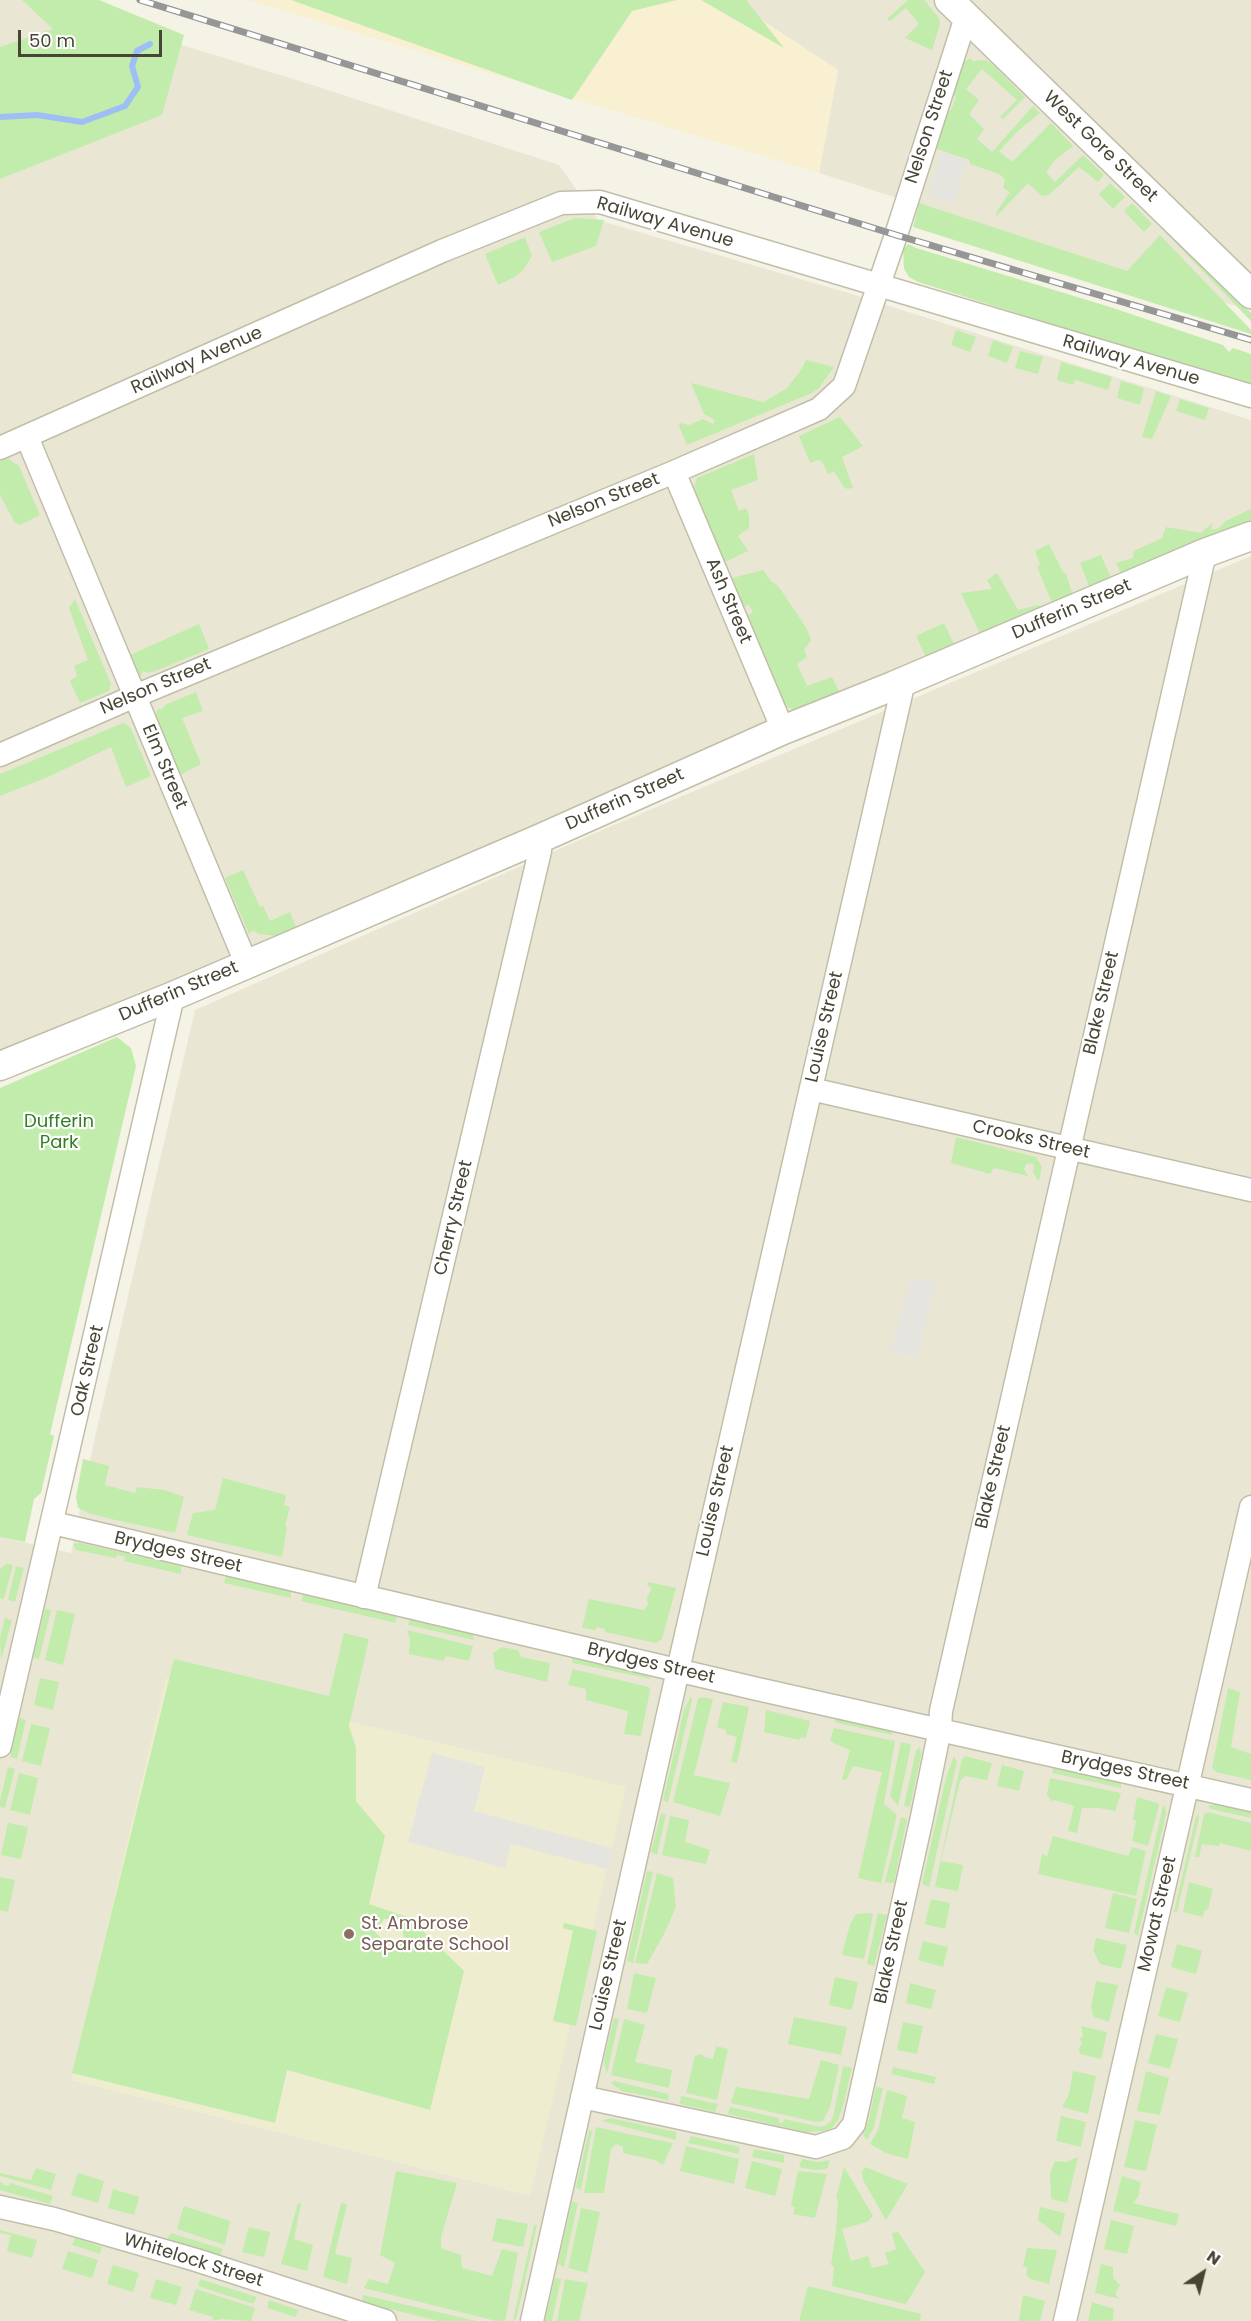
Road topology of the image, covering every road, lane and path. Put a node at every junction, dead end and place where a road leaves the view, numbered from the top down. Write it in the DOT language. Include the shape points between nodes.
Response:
graph roads {
  1 [pos="957,9"];
  2 [pos="877,286"];
  3 [pos="1251,294"];
  4 [pos="1251,396"];
  5 [pos="27,437"];
  6 [pos="0,448"];
  7 [pos="674,472"];
  8 [pos="1251,536"];
  9 [pos="1205,552"];
  10 [pos="904,681"];
  11 [pos="135,696"];
  12 [pos="783,730"];
  13 [pos="0,754"];
  14 [pos="541,838"];
  15 [pos="246,963"];
  16 [pos="173,996"];
  17 [pos="0,1066"];
  18 [pos="811,1089"];
  19 [pos="1069,1148"];
  20 [pos="1251,1190"];
  21 [pos="1251,1507"];
  22 [pos="53,1523"];
  23 [pos="364,1597"];
  24 [pos="678,1670"];
  25 [pos="940,1729"];
  26 [pos="0,1746"];
  27 [pos="1188,1784"];
  28 [pos="1251,1800"];
  29 [pos="582,2097"];
  30 [pos="0,2206"];
  31 [pos="385,2321"];
  32 [pos="532,2321"];
  33 [pos="1065,2321"];
  1 -- 2 [label="street, Nelson Street" via="896,235"];
  1 -- 3 [label="street, West Gore Street"];
  2 -- 4 [label="street, Railway Avenue"];
  2 -- 5 [label="street, Railway Avenue" via="600,202 561,203 442,251"];
  2 -- 7 [label="street, Nelson Street" via="844,386 819,409"];
  5 -- 6 [label="street, Railway Avenue"];
  5 -- 11 [label="street, Elm Street"];
  7 -- 11 [label="street, Nelson Street"];
  7 -- 12 [label="street, Ash Street"];
  8 -- 9 [label="street, Dufferin Street"];
  9 -- 10 [label="street, Dufferin Street"];
  9 -- 19 [label="street, Blake Street"];
  10 -- 12 [label="street, Dufferin Street"];
  10 -- 18 [label="street, Louise Street"];
  11 -- 13 [label="street, Nelson Street"];
  11 -- 15 [label="street, Elm Street"];
  12 -- 14 [label="street, Dufferin Street"];
  14 -- 15 [label="street, Dufferin Street"];
  14 -- 23 [label="street, Cherry Street"];
  15 -- 16 [label="street, Dufferin Street"];
  16 -- 17 [label="street, Dufferin Street"];
  16 -- 22 [label="street, Oak Street"];
  18 -- 19 [label="street, Crooks Street"];
  18 -- 24 [label="street, Louise Street"];
  19 -- 20 [label="street, Crooks Street"];
  19 -- 25 [label="street, Blake Street" via="940,1711"];
  21 -- 27 [label="street, Mowat Street"];
  22 -- 23 [label="street, Brydges Street"];
  22 -- 26 [label="street, Oak Street"];
  23 -- 24 [label="street, Brydges Street"];
  24 -- 25 [label="street, Brydges Street"];
  24 -- 29 [label="street, Louise Street"];
  25 -- 27 [label="street, Brydges Street"];
  25 -- 29 [label="street, Blake Street" via="854,2124 843,2138 816,2146"];
  27 -- 28 [label="street, Brydges Street"];
  27 -- 33 [label="street, Mowat Street"];
  29 -- 32 [label="street, Louise Street"];
  30 -- 31 [label="street, Whitelock Street" via="186,2257"];
}
